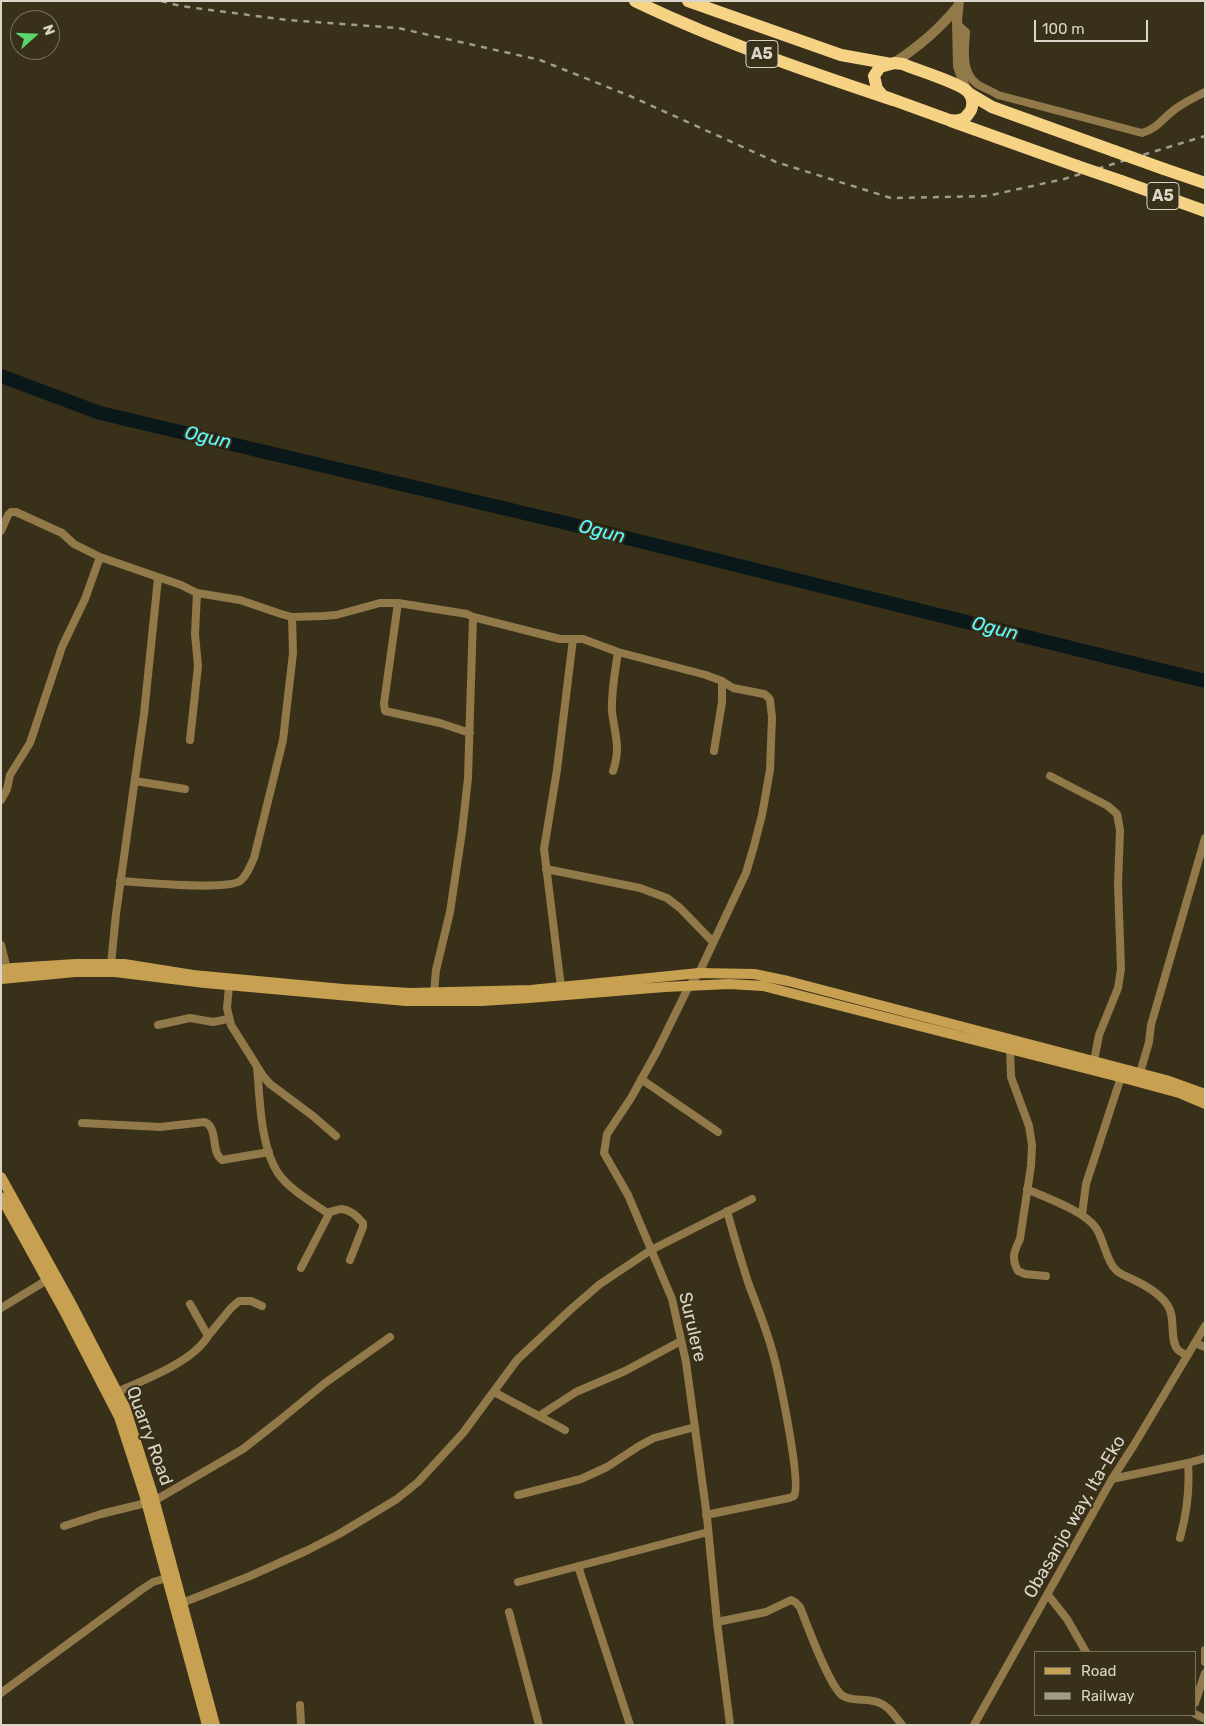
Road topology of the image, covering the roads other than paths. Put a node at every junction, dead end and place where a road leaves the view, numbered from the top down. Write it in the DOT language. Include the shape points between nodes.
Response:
graph roads {
  1 [pos="635,1"];
  2 [pos="688,1"];
  3 [pos="958,4"];
  4 [pos="957,24"];
  5 [pos="892,64"];
  6 [pos="968,92"];
  7 [pos="1205,92"];
  8 [pos="893,100"];
  9 [pos="949,120"];
  10 [pos="1205,183"];
  11 [pos="1205,211"];
  12 [pos="1,531"];
  13 [pos="100,557"];
  14 [pos="158,578"];
  15 [pos="197,593"];
  16 [pos="398,603"];
  17 [pos="292,617"];
  18 [pos="473,617"];
  19 [pos="573,639"];
  20 [pos="618,652"];
  21 [pos="722,681"];
  22 [pos="470,733"];
  23 [pos="190,740"];
  24 [pos="714,751"];
  25 [pos="614,771"];
  26 [pos="1050,776"];
  27 [pos="135,782"];
  28 [pos="185,789"];
  29 [pos="1,800"];
  30 [pos="1205,838"];
  31 [pos="546,869"];
  32 [pos="120,881"];
  33 [pos="713,942"];
  34 [pos="1,944"];
  35 [pos="111,964"];
  36 [pos="4,970"];
  37 [pos="699,973"];
  38 [pos="1,979"];
  39 [pos="228,986"];
  40 [pos="689,986"];
  41 [pos="561,987"];
  42 [pos="434,992"];
  43 [pos="228,1019"];
  44 [pos="158,1025"];
  45 [pos="1010,1049"];
  46 [pos="1094,1061"];
  47 [pos="257,1067"];
  48 [pos="1140,1073"];
  49 [pos="1121,1077"];
  50 [pos="642,1079"];
  51 [pos="1205,1094"];
  52 [pos="1205,1104"];
  53 [pos="82,1123"];
  54 [pos="718,1132"];
  55 [pos="336,1136"];
  56 [pos="269,1152"];
  57 [pos="1,1177"];
  58 [pos="1027,1189"];
  59 [pos="1,1197"];
  60 [pos="752,1198"];
  61 [pos="727,1211"];
  62 [pos="330,1212"];
  63 [pos="1082,1214"];
  64 [pos="651,1250"];
  65 [pos="350,1260"];
  66 [pos="301,1268"];
  67 [pos="1046,1276"];
  68 [pos="47,1280"];
  69 [pos="190,1304"];
  70 [pos="262,1306"];
  71 [pos="1,1308"];
  72 [pos="1205,1326"];
  73 [pos="208,1336"];
  74 [pos="390,1336"];
  75 [pos="681,1341"];
  76 [pos="1195,1343"];
  77 [pos="1205,1347"];
  78 [pos="1188,1356"];
  79 [pos="117,1392"];
  80 [pos="494,1392"];
  81 [pos="539,1416"];
  82 [pos="695,1427"];
  83 [pos="566,1430"];
  84 [pos="1205,1458"];
  85 [pos="1188,1463"];
  86 [pos="1112,1478"];
  87 [pos="518,1496"];
  88 [pos="150,1502"];
  89 [pos="706,1515"];
  90 [pos="64,1526"];
  91 [pos="708,1532"];
  92 [pos="1180,1538"];
  93 [pos="578,1566"];
  94 [pos="167,1578"];
  95 [pos="518,1582"];
  96 [pos="1048,1595"];
  97 [pos="182,1603"];
  98 [pos="509,1612"];
  99 [pos="717,1622"];
  100 [pos="1205,1650"];
  101 [pos="1085,1651"];
  102 [pos="1205,1662"];
  103 [pos="1205,1673"];
  104 [pos="1,1693"];
  105 [pos="1196,1700"];
  106 [pos="300,1705"];
  107 [pos="207,1725"];
  108 [pos="215,1725"];
  109 [pos="301,1725"];
  110 [pos="539,1725"];
  111 [pos="630,1725"];
  112 [pos="730,1725"];
  113 [pos="902,1725"];
  114 [pos="974,1725"];
  1 -- 8 [label="highway, A5" via="760,54"];
  2 -- 5 [label="highway, A5" via="841,55"];
  3 -- 4 [label="street"];
  3 -- 5 [label="street" via="945,23"];
  4 -- 6 [label="street" via="958,66"];
  4 -- 7 [label="street" via="966,32 964,57 967,70 976,83 998,95 1142,133 1160,125 1173,111"];
  5 -- 6 [label="highway, A5" via="903,64"];
  5 -- 8 [label="highway, A5" via="880,68 874,82 883,96"];
  6 -- 9 [label="highway" via="972,108 969,114 964,119"];
  6 -- 10 [label="highway, A5, bridge" via="992,107"];
  8 -- 9 [label="highway, A5"];
  9 -- 11 [label="highway, A5, bridge"];
  12 -- 13 [label="street" via="8,515 16,512 62,533 74,544"];
  13 -- 14 [label="street"];
  13 -- 29 [label="street" via="85,599 62,646 30,743 10,775"];
  14 -- 15 [label="street"];
  14 -- 27 [label="street"];
  15 -- 17 [label="street" via="240,600"];
  15 -- 23 [label="street" via="195,634 198,666"];
  16 -- 17 [label="street" via="380,603 336,615"];
  16 -- 18 [label="street"];
  16 -- 22 [label="street" via="385,711"];
  17 -- 32 [label="street" via="293,653 283,740 248,871 240,881 232,884 189,886"];
  18 -- 19 [label="street"];
  18 -- 22 [label="street"];
  19 -- 20 [label="street" via="583,639"];
  19 -- 31 [label="street" via="557,770 544,839"];
  20 -- 21 [label="street"];
  20 -- 25 [label="street" via="612,696 618,749"];
  21 -- 24 [label="street"];
  21 -- 33 [label="street, Surulere" via="733,688 764,694 770,700 772,717 770,770 754,846 746,873"];
  22 -- 42 [label="street" via="462,832"];
  26 -- 46 [label="street" via="1108,806 1117,814 1120,830 1121,968 1118,988 1099,1035"];
  27 -- 28 [label="street"];
  27 -- 32 [label="street"];
  30 -- 48 [label="street"];
  31 -- 33 [label="street" via="640,888 667,898"];
  31 -- 41 [label="street"];
  32 -- 35 [label="street"];
  33 -- 37 [label="street, Surulere"];
  34 -- 36 [label="street"];
  35 -- 36 [label="main road"];
  35 -- 42 [label="main road" via="343,989"];
  37 -- 40 [label="street, Surulere"];
  37 -- 41 [label="main road"];
  37 -- 46 [label="main road" via="754,974 788,981"];
  38 -- 39 [label="main road" via="115,972"];
  39 -- 40 [label="main road" via="406,1001 529,998"];
  39 -- 43 [label="street"];
  40 -- 45 [label="main road" via="763,986"];
  40 -- 50 [label="street, Surulere"];
  41 -- 42 [label="main road"];
  43 -- 44 [label="street" via="213,1022 190,1018"];
  43 -- 47 [label="street"];
  45 -- 49 [label="main road"];
  45 -- 58 [label="street" via="1011,1077 1029,1126 1032,1145"];
  46 -- 48 [label="main road"];
  47 -- 55 [label="street" via="270,1084"];
  47 -- 56 [label="street"];
  48 -- 51 [label="main road"];
  49 -- 52 [label="main road" via="1179,1093"];
  49 -- 63 [label="street" via="1086,1184"];
  50 -- 54 [label="street"];
  50 -- 64 [label="street, Surulere" via="607,1134 604,1154 628,1195"];
  53 -- 56 [label="street" via="160,1127 205,1122 212,1129 217,1154 222,1160"];
  56 -- 62 [label="street" via="278,1173 288,1184"];
  57 -- 79 [label="main road, Quarry Road"];
  58 -- 63 [label="street"];
  58 -- 67 [label="street" via="1020,1239 1013,1259 1018,1271"];
  59 -- 68 [label="main road, Quarry Road"];
  60 -- 61 [label="street"];
  61 -- 64 [label="street"];
  61 -- 89 [label="street" via="772,1349 792,1450 796,1492 789,1498"];
  62 -- 65 [label="street" via="343,1209 363,1222"];
  62 -- 66 [label="street"];
  63 -- 78 [label="street" via="1097,1228 1114,1269 1141,1283 1170,1308 1174,1342"];
  64 -- 75 [label="street, Surulere" via="672,1299"];
  64 -- 80 [label="street" via="600,1284 570,1310 517,1360"];
  68 -- 71 [label="street"];
  68 -- 88 [label="main road, Quarry Road" via="117,1411"];
  69 -- 73 [label="street"];
  70 -- 73 [label="street" via="251,1301 239,1301"];
  72 -- 76 [label="street, Obasanjo way, Ita-Eko"];
  73 -- 79 [label="street" via="205,1342 174,1365"];
  74 -- 88 [label="street" via="324,1383 243,1449"];
  75 -- 81 [label="street" via="625,1371 576,1392"];
  75 -- 82 [label="street, Surulere"];
  76 -- 77 [label="street"];
  76 -- 78 [label="street, Obasanjo way, Ita-Eko"];
  78 -- 86 [label="street, Obasanjo way, Ita-Eko"];
  79 -- 88 [label="main road, Quarry Road" via="130,1420"];
  80 -- 81 [label="street"];
  80 -- 97 [label="street" via="463,1433 418,1482 397,1499 308,1550"];
  81 -- 83 [label="street"];
  82 -- 87 [label="street" via="654,1438 581,1479"];
  82 -- 89 [label="street, Surulere"];
  84 -- 85 [label="street"];
  85 -- 86 [label="street"];
  85 -- 92 [label="street" via="1189,1498"];
  86 -- 96 [label="street, Obasanjo way, Ita-Eko"];
  88 -- 90 [label="street"];
  88 -- 94 [label="main road, Quarry Road"];
  88 -- 97 [label="main road, Quarry Road"];
  89 -- 91 [label="street, Surulere"];
  91 -- 93 [label="street"];
  91 -- 99 [label="street, Surulere"];
  93 -- 95 [label="street"];
  93 -- 111 [label="street"];
  94 -- 104 [label="street" via="141,1590"];
  94 -- 107 [label="main road, Quarry Road"];
  96 -- 101 [label="street"];
  96 -- 114 [label="street, Obasanjo way, Ita-Eko"];
  97 -- 108 [label="main road, Quarry Road"];
  98 -- 110 [label="street"];
  99 -- 112 [label="street, Surulere"];
  99 -- 113 [label="street" via="766,1612 791,1600 795,1602 841,1695 852,1700 874,1701 887,1707"];
  100 -- 102 [label="street"];
  103 -- 105 [label="street"];
  106 -- 109 [label="street"];
}
